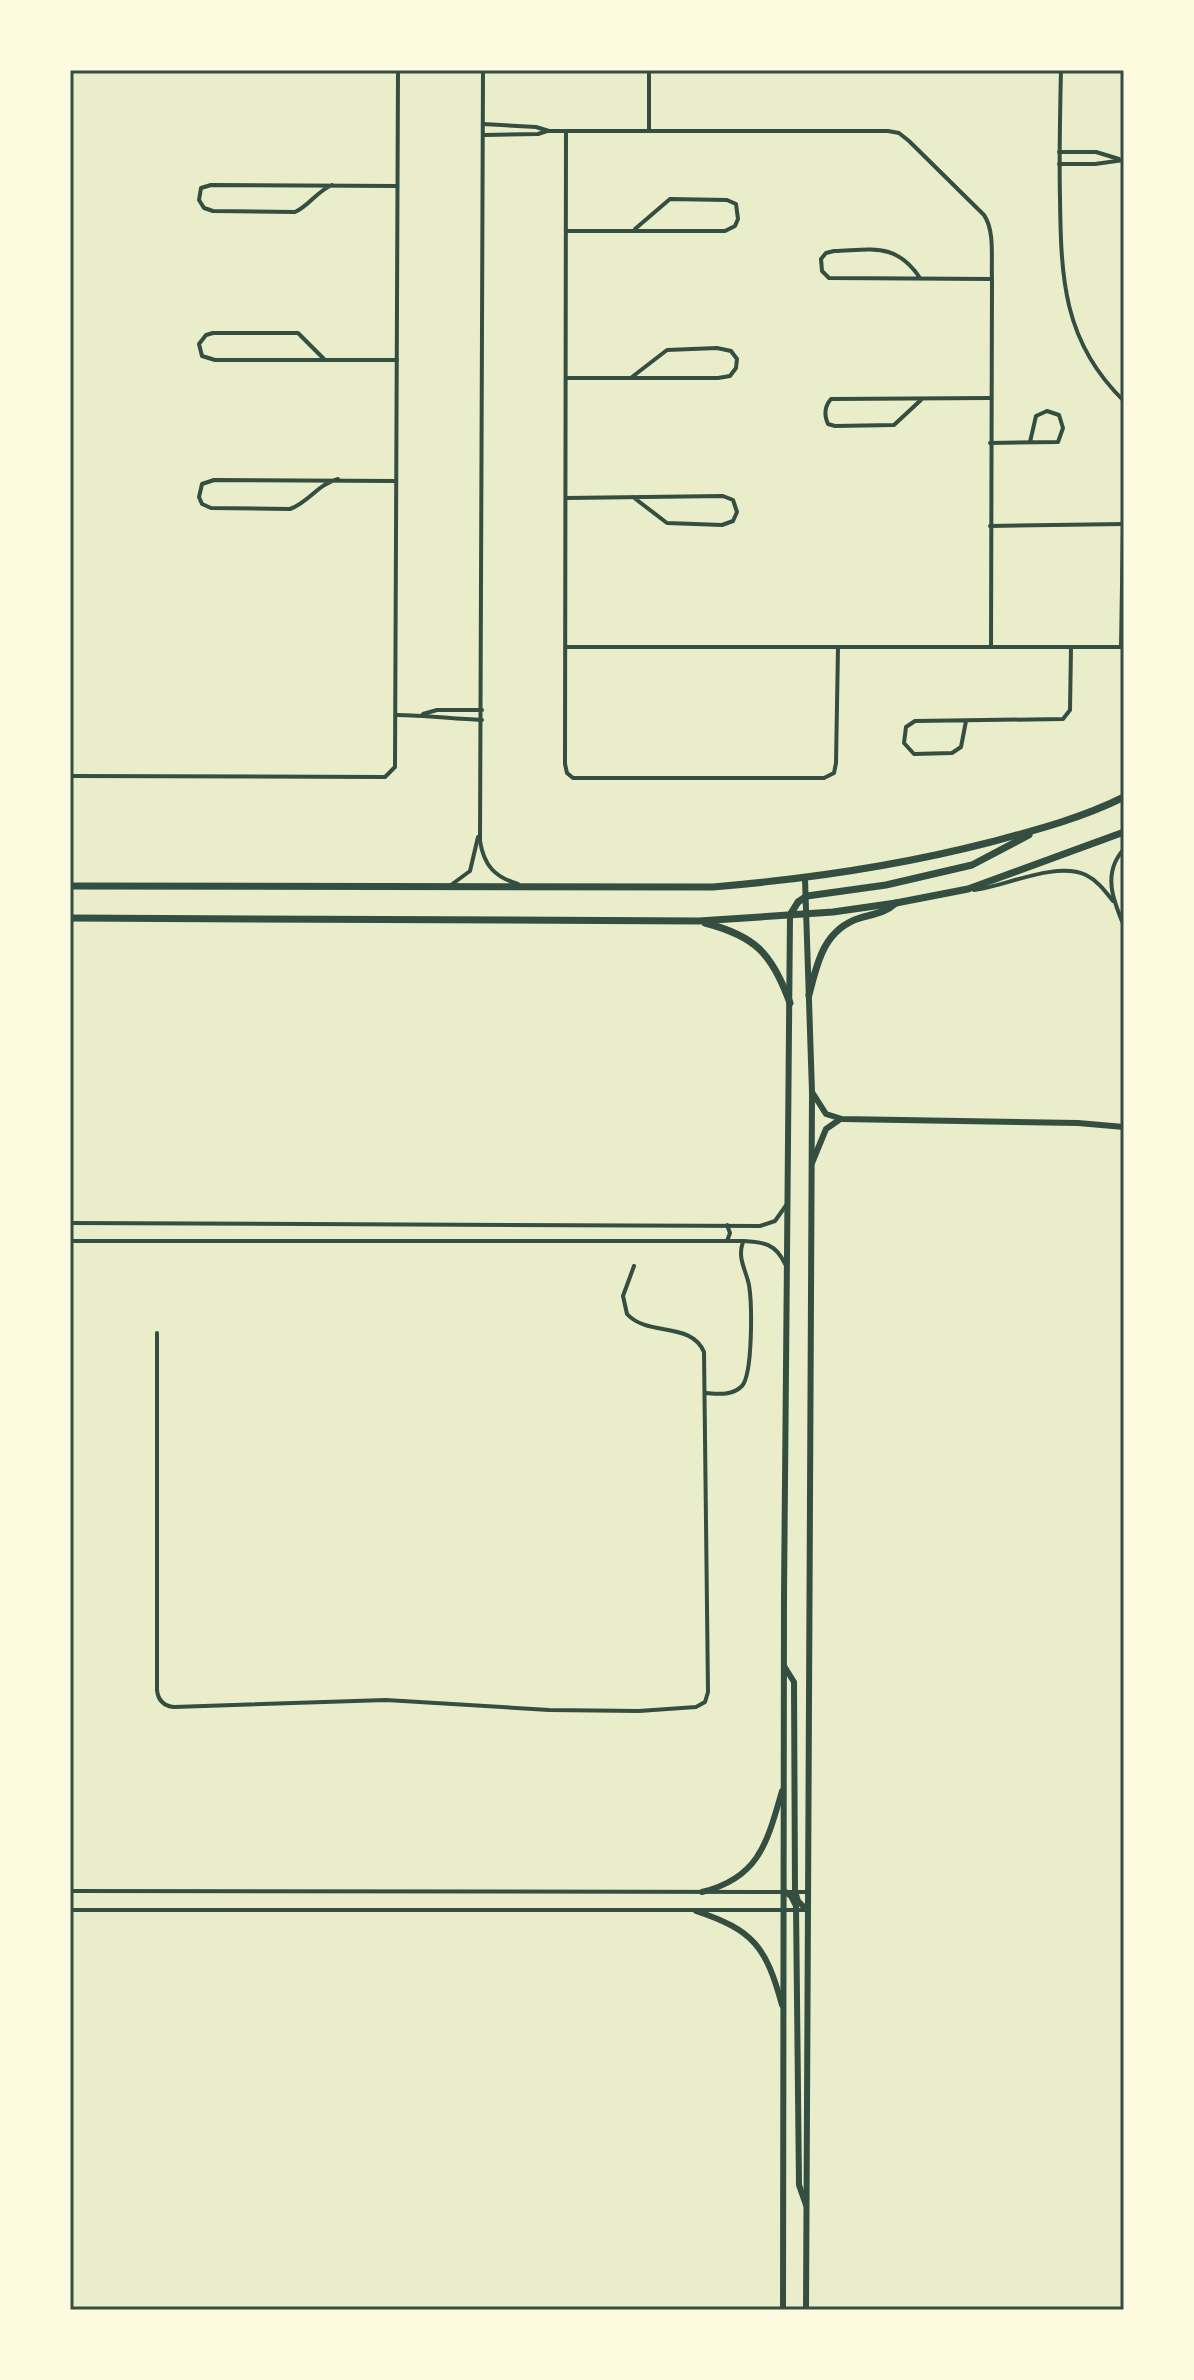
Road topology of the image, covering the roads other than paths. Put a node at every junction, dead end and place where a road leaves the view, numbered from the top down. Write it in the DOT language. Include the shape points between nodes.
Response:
graph roads {
  1 [pos="398,70"];
  2 [pos="483,70"];
  3 [pos="649,70"];
  4 [pos="1061,70"];
  5 [pos="483,124"];
  6 [pos="549,131"];
  7 [pos="566,131"];
  8 [pos="649,131"];
  9 [pos="483,135"];
  10 [pos="1059,152"];
  11 [pos="1123,160"];
  12 [pos="1059,164"];
  13 [pos="332,185"];
  14 [pos="398,186"];
  15 [pos="635,229"];
  16 [pos="567,231"];
  17 [pos="920,278"];
  18 [pos="992,279"];
  19 [pos="324,359"];
  20 [pos="397,360"];
  21 [pos="632,377"];
  22 [pos="566,378"];
  23 [pos="990,398"];
  24 [pos="922,399"];
  25 [pos="1124,401"];
  26 [pos="1030,442"];
  27 [pos="990,443"];
  28 [pos="338,479"];
  29 [pos="396,481"];
  30 [pos="633,497"];
  31 [pos="566,498"];
  32 [pos="1124,524"];
  33 [pos="990,526"];
  34 [pos="566,647"];
  35 [pos="838,647"];
  36 [pos="991,647"];
  37 [pos="1071,647"];
  38 [pos="1123,647"];
  39 [pos="482,710"];
  40 [pos="397,715"];
  41 [pos="421,715"];
  42 [pos="482,720"];
  43 [pos="966,721"];
  44 [pos="70,776"];
  45 [pos="1124,797"];
  46 [pos="480,827"];
  47 [pos="1038,830"];
  48 [pos="1124,832"];
  49 [pos="1124,849"];
  50 [pos="805,879"];
  51 [pos="70,886"];
  52 [pos="537,887"];
  53 [pos="423,888"];
  54 [pos="968,889"];
  55 [pos="807,896"];
  56 [pos="1113,901"];
  57 [pos="896,903"];
  58 [pos="808,914"];
  59 [pos="790,915"];
  60 [pos="70,918"];
  61 [pos="699,921"];
  62 [pos="1124,926"];
  63 [pos="809,995"];
  64 [pos="790,1003"];
  65 [pos="812,1092"];
  66 [pos="842,1119"];
  67 [pos="1124,1127"];
  68 [pos="812,1166"];
  69 [pos="788,1202"];
  70 [pos="70,1223"];
  71 [pos="727,1225"];
  72 [pos="70,1241"];
  73 [pos="727,1241"];
  74 [pos="744,1241"];
  75 [pos="634,1266"];
  76 [pos="787,1271"];
  77 [pos="157,1333"];
  78 [pos="706,1393"];
  79 [pos="784,1666"];
  80 [pos="784,1784"];
  81 [pos="70,1891"];
  82 [pos="784,1891"];
  83 [pos="795,1891"];
  84 [pos="702,1892"];
  85 [pos="807,1892"];
  86 [pos="70,1910"];
  87 [pos="784,1910"];
  88 [pos="797,1910"];
  89 [pos="807,1910"];
  90 [pos="696,1911"];
  91 [pos="784,2013"];
  92 [pos="807,2208"];
  93 [pos="783,2310"];
  94 [pos="806,2310"];
  1 -- 14 [label="street"];
  2 -- 5 [label="street"];
  3 -- 8 [label="street"];
  4 -- 10 [label="street"];
  5 -- 6 [label="street"];
  5 -- 9 [label="street"];
  6 -- 7 [label="street"];
  6 -- 9 [label="street"];
  7 -- 8 [label="street"];
  7 -- 16 [label="street"];
  8 -- 18 [label="street" via="899,133 988,220"];
  9 -- 39 [label="street"];
  10 -- 11 [label="street" via="1096,152"];
  10 -- 12 [label="street"];
  11 -- 12 [label="street"];
  12 -- 25 [label="street" via="1061,266 1069,307 1096,371"];
  13 -- 13 [label="street" via="207,185 199,200 213,211 295,212"];
  13 -- 14 [label="street"];
  14 -- 20 [label="street"];
  15 -- 15 [label="street" via="670,199 727,200 736,204 738,213 735,226 725,231"];
  15 -- 16 [label="street"];
  16 -- 22 [label="street"];
  17 -- 17 [label="street" via="911,265 884,249 834,251 821,259 829,278"];
  17 -- 18 [label="street"];
  18 -- 23 [label="street"];
  19 -- 19 [label="street" via="305,338 290,332 213,333 199,344 202,356 215,360"];
  19 -- 20 [label="street"];
  20 -- 29 [label="street"];
  21 -- 21 [label="street" via="667,350 717,348 731,351 737,359 730,376"];
  21 -- 22 [label="street"];
  22 -- 31 [label="street"];
  23 -- 24 [label="street"];
  23 -- 27 [label="street"];
  24 -- 24 [label="street" via="894,425 835,426 825,418 831,399"];
  26 -- 26 [label="street" via="1058,442 1063,428 1059,415 1047,411 1036,416"];
  26 -- 27 [label="street"];
  27 -- 33 [label="street"];
  28 -- 28 [label="street" via="214,480 202,484 199,497 211,508 290,509"];
  28 -- 29 [label="street"];
  29 -- 40 [label="street"];
  30 -- 30 [label="street" via="667,523 722,525 733,521 737,512 733,500 723,496"];
  30 -- 31 [label="street"];
  31 -- 34 [label="street"];
  32 -- 33 [label="street"];
  32 -- 38 [label="street"];
  33 -- 36 [label="street"];
  34 -- 35 [label="street"];
  34 -- 35 [label="street" via="565,764 573,778 824,778 834,773 836,763"];
  35 -- 36 [label="street"];
  36 -- 37 [label="street"];
  37 -- 38 [label="street"];
  37 -- 43 [label="street" via="1067,717"];
  39 -- 41 [label="street"];
  39 -- 42 [label="street"];
  40 -- 41 [label="street"];
  40 -- 44 [label="street" via="396,762 385,777"];
  41 -- 42 [label="street"];
  42 -- 46 [label="street"];
  43 -- 43 [label="street" via="961,747 952,753 914,754 904,743 906,727 915,721"];
  45 -- 47 [label="main road"];
  46 -- 52 [label="street" via="481,849 490,869 506,880"];
  46 -- 53 [label="street" via="470,871 452,884"];
  47 -- 50 [label="main road" via="877,869"];
  47 -- 55 [label="main road" via="972,865"];
  48 -- 54 [label="main road"];
  49 -- 56 [label="street" via="1111,873"];
  50 -- 52 [label="main road" via="713,887"];
  50 -- 55 [label="main road"];
  51 -- 53 [label="main road"];
  52 -- 53 [label="main road"];
  54 -- 56 [label="street" via="1076,872 1092,878"];
  54 -- 57 [label="main road"];
  55 -- 58 [label="main road"];
  55 -- 59 [label="main road"];
  56 -- 62 [label="street"];
  57 -- 58 [label="main road"];
  57 -- 63 [label="main road" via="836,932 817,962"];
  58 -- 59 [label="main road"];
  58 -- 63 [label="main road"];
  59 -- 61 [label="main road"];
  59 -- 64 [label="main road"];
  60 -- 61 [label="main road"];
  61 -- 64 [label="main road" via="753,942 773,963"];
  63 -- 65 [label="main road"];
  64 -- 69 [label="main road"];
  65 -- 66 [label="main road" via="826,1114"];
  65 -- 68 [label="main road"];
  66 -- 67 [label="main road"];
  66 -- 68 [label="main road" via="826,1129"];
  68 -- 85 [label="main road"];
  69 -- 71 [label="street" via="771,1224"];
  69 -- 76 [label="main road"];
  70 -- 71 [label="street"];
  71 -- 73 [label="street"];
  72 -- 73 [label="street"];
  73 -- 74 [label="street"];
  74 -- 76 [label="street" via="774,1247"];
  74 -- 78 [label="street" via="741,1256 750,1289 748,1376 735,1391"];
  75 -- 78 [label="street" via="623,1296 627,1314 699,1342"];
  76 -- 79 [label="main road"];
  77 -- 78 [label="street" via="157,1690 170,1707 357,1700 594,1711 699,1706 708,1692"];
  79 -- 80 [label="main road"];
  79 -- 83 [label="main road" via="794,1682"];
  80 -- 82 [label="main road"];
  80 -- 84 [label="main road" via="766,1842 750,1869 720,1888"];
  81 -- 84 [label="street"];
  82 -- 83 [label="street"];
  82 -- 84 [label="street"];
  82 -- 87 [label="main road"];
  82 -- 88 [label="main road"];
  83 -- 85 [label="street"];
  83 -- 89 [label="main road"];
  85 -- 89 [label="main road"];
  86 -- 90 [label="street"];
  87 -- 88 [label="street"];
  87 -- 90 [label="street"];
  87 -- 91 [label="main road"];
  88 -- 89 [label="street"];
  88 -- 92 [label="main road" via="799,2185"];
  89 -- 92 [label="main road"];
  90 -- 91 [label="main road" via="750,1935 770,1970"];
  91 -- 93 [label="main road"];
  92 -- 94 [label="main road"];
}
